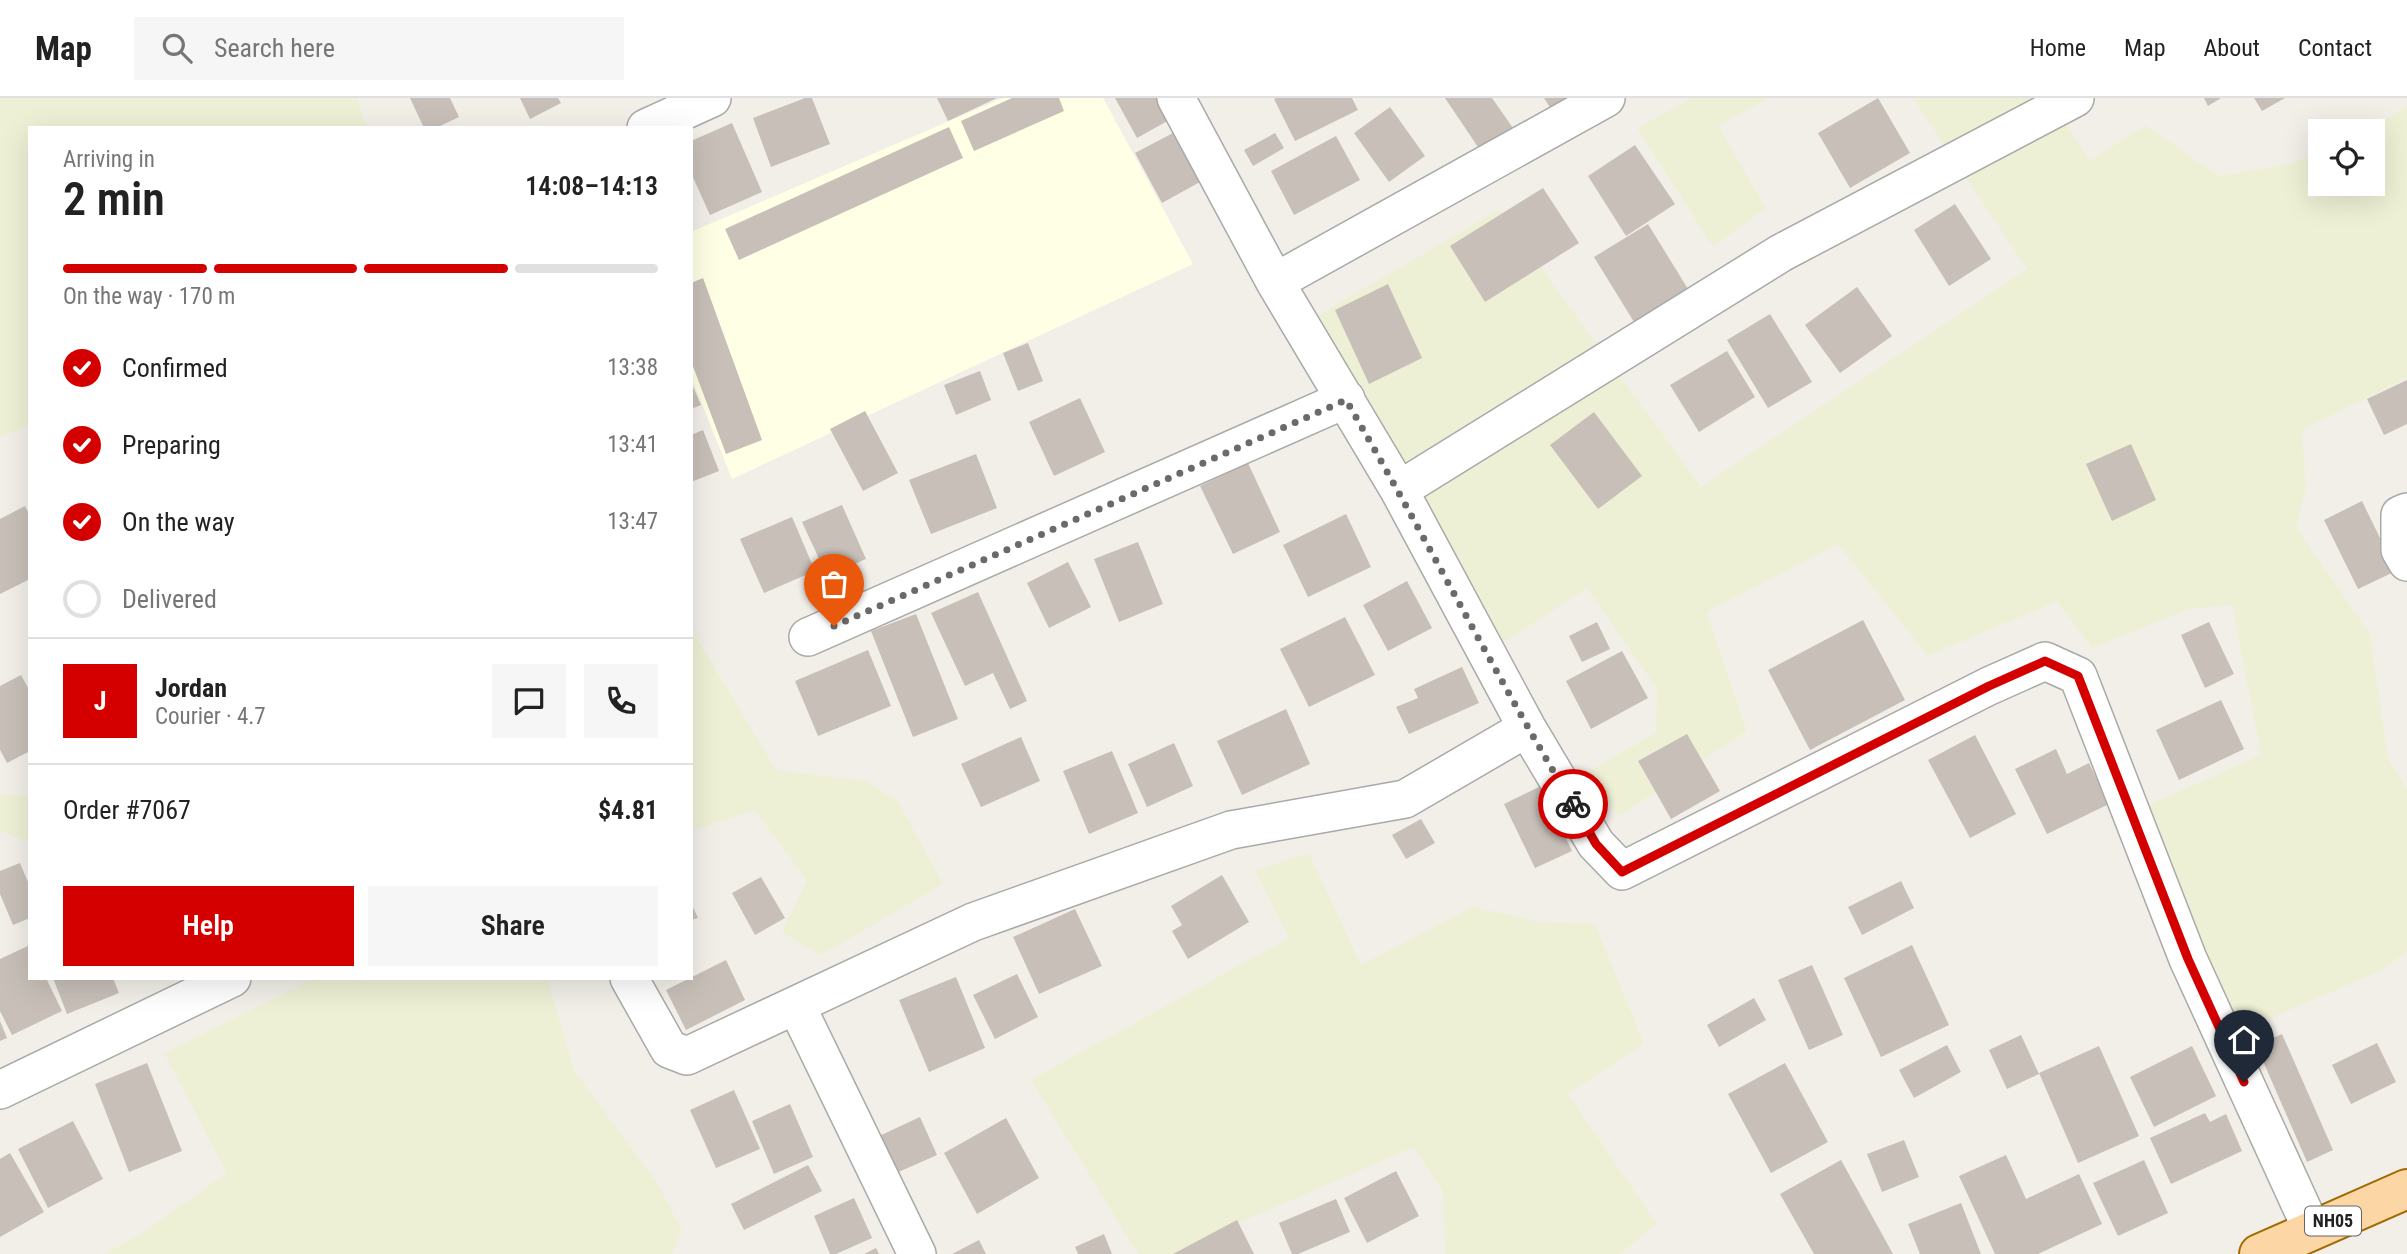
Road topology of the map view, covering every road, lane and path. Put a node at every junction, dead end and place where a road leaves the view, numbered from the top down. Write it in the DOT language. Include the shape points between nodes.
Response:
graph roads {
  1 [pos="712,98"];
  2 [pos="1176,98"];
  3 [pos="1605,98"];
  4 [pos="2075,98"];
  5 [pos="650,126"];
  6 [pos="1275,282"];
  7 [pos="1346,400"];
  8 [pos="1399,490"];
  9 [pos="2407,512"];
  10 [pos="2407,562"];
  11 [pos="808,637"];
  12 [pos="1528,728"];
  13 [pos="228,980"];
  14 [pos="630,980"];
  15 [pos="796,1005"];
  16 [pos="0,1090"];
  17 [pos="2407,1189"];
  18 [pos="2312,1230"];
  19 [pos="917,1254"];
  20 [pos="2259,1254"];
  1 -- 5 [label="street"];
  2 -- 6 [label="street"];
  3 -- 6 [label="street"];
  4 -- 8 [label="street" via="1781,253"];
  6 -- 7 [label="street"];
  7 -- 8 [label="street"];
  7 -- 11 [label="street"];
  8 -- 12 [label="street"];
  9 -- 10 [label="street" via="2400,515 2400,550"];
  12 -- 15 [label="street" via="1405,799 1231,830 973,922"];
  12 -- 18 [label="street" via="1596,844 1622,872 2045,661 2078,676 2188,959"];
  13 -- 16 [label="street"];
  14 -- 15 [label="street" via="669,1049 687,1056"];
  15 -- 19 [label="street"];
  17 -- 18 [label="main road, NH05"];
  18 -- 20 [label="main road, NH05"];
}
